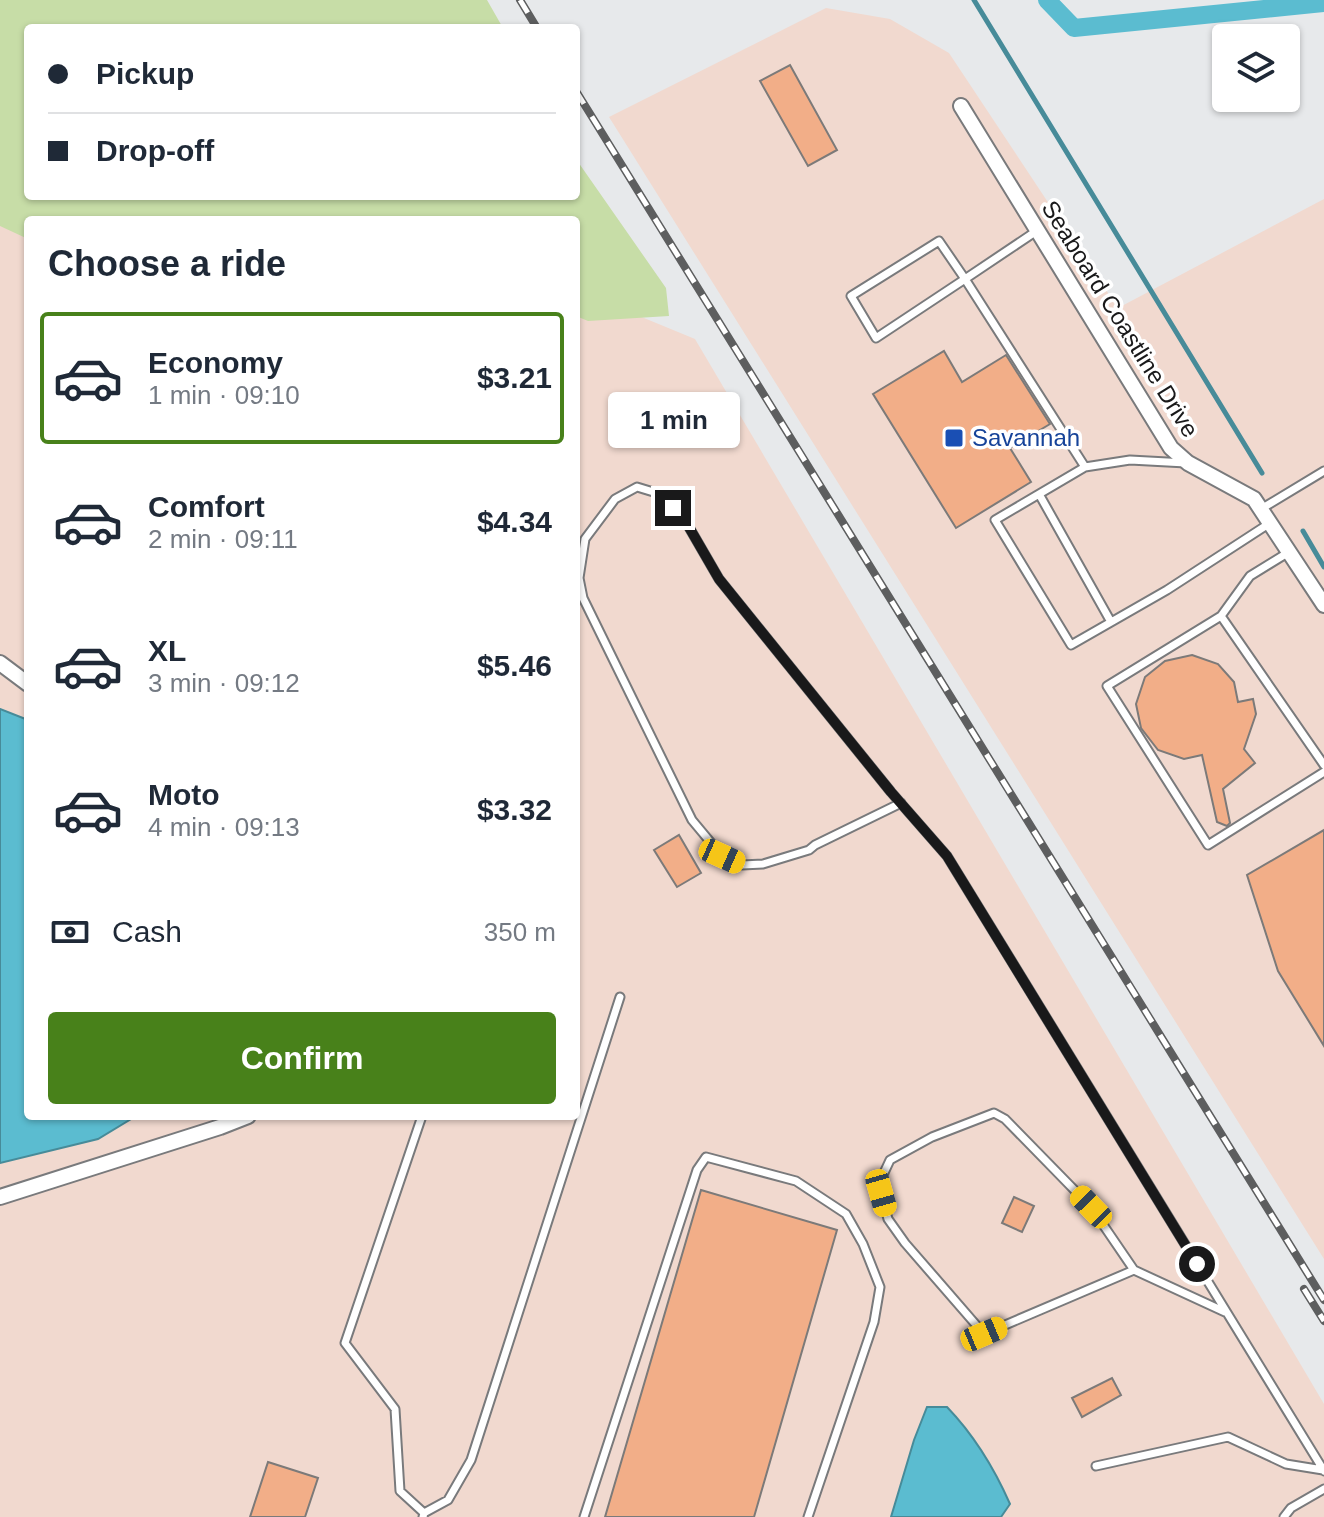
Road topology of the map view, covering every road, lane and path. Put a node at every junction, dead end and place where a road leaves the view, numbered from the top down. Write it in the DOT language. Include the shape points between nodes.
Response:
graph roads {
  1 [pos="961,106"];
  2 [pos="1038,230"];
  3 [pos="965,279"];
  4 [pos="1188,463"];
  5 [pos="1085,467"];
  6 [pos="1324,471"];
  7 [pos="1039,494"];
  8 [pos="1261,509"];
  9 [pos="1270,523"];
  10 [pos="1289,552"];
  11 [pos="580,572"];
  12 [pos="580,583"];
  13 [pos="1324,605"];
  14 [pos="1221,616"];
  15 [pos="1111,622"];
  16 [pos="0,663"];
  17 [pos="24,681"];
  18 [pos="1324,765"];
  19 [pos="1324,772"];
  20 [pos="901,803"];
  21 [pos="620,997"];
  22 [pos="238,1120"];
  23 [pos="421,1120"];
  24 [pos="0,1197"];
  25 [pos="1134,1270"];
  26 [pos="1227,1313"];
  27 [pos="1096,1466"];
  28 [pos="1324,1471"];
  29 [pos="1324,1489"];
  30 [pos="424,1515"];
  31 [pos="584,1517"];
  32 [pos="808,1517"];
  33 [pos="1284,1517"];
  1 -- 2 [label="street, Seaboard Coastline Drive"];
  2 -- 3 [label="lane"];
  2 -- 4 [label="street, Seaboard Coastline Drive" via="1171,448"];
  3 -- 3 [label="lane" via="876,338 851,296 939,241"];
  3 -- 5 [label="lane"];
  4 -- 5 [label="lane" via="1130,460"];
  4 -- 8 [label="street, Seaboard Coastline Drive" via="1254,499"];
  5 -- 7 [label="lane"];
  6 -- 8 [label="lane"];
  7 -- 15 [label="lane"];
  7 -- 15 [label="lane" via="995,520 1071,645"];
  8 -- 9 [label="street, Seaboard Coastline Drive"];
  9 -- 10 [label="street, Seaboard Coastline Drive"];
  9 -- 15 [label="lane"];
  10 -- 13 [label="street, Seaboard Coastline Drive"];
  10 -- 14 [label="lane" via="1250,576"];
  11 -- 20 [label="lane" via="585,539 615,499 637,487 660,494 686,522 719,579"];
  12 -- 20 [label="lane" via="692,820 722,856 742,865 763,864 809,850"];
  14 -- 18 [label="lane"];
  14 -- 19 [label="lane" via="1107,686 1208,845"];
  16 -- 17 [label="street"];
  20 -- 26 [label="lane" via="947,856"];
  21 -- 30 [label="lane" via="471,1460 448,1500"];
  22 -- 24 [label="street"];
  23 -- 30 [label="lane" via="345,1343 395,1409 400,1491"];
  25 -- 25 [label="lane" via="984,1334 888,1219 881,1193 883,1175 890,1160 994,1113 1091,1207"];
  25 -- 26 [label="lane"];
  26 -- 28 [label="lane"];
  27 -- 28 [label="lane" via="1228,1437 1286,1464"];
  29 -- 33 [label="lane"];
  31 -- 32 [label="lane" via="697,1170 706,1157 796,1181 846,1214 880,1287 874,1322"];
}
